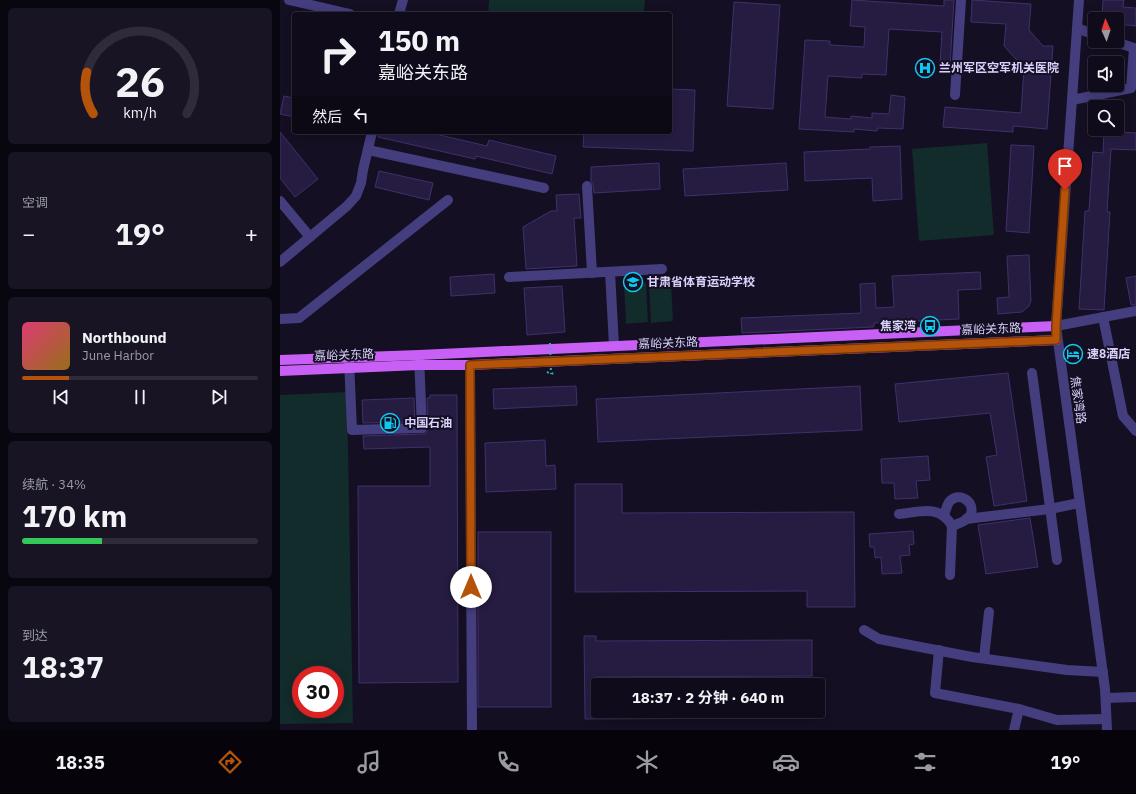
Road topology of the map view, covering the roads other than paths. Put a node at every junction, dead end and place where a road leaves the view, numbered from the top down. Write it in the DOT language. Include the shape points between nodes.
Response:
graph roads {
  1 [pos="289,0"];
  2 [pos="403,0"];
  3 [pos="961,0"];
  4 [pos="1079,0"];
  5 [pos="341,12"];
  6 [pos="400,12"];
  7 [pos="1077,28"];
  8 [pos="1088,32"];
  9 [pos="1124,44"];
  10 [pos="954,95"];
  11 [pos="1072,100"];
  12 [pos="372,134"];
  13 [pos="368,150"];
  14 [pos="587,186"];
  15 [pos="544,188"];
  16 [pos="448,200"];
  17 [pos="280,201"];
  18 [pos="310,237"];
  19 [pos="280,262"];
  20 [pos="662,269"];
  21 [pos="610,272"];
  22 [pos="592,273"];
  23 [pos="509,277"];
  24 [pos="1136,311"];
  25 [pos="1103,317"];
  26 [pos="280,319"];
  27 [pos="1056,326"];
  28 [pos="1056,340"];
  29 [pos="614,346"];
  30 [pos="280,360"];
  31 [pos="419,360"];
  32 [pos="349,363"];
  33 [pos="470,365"];
  34 [pos="280,370"];
  35 [pos="1032,373"];
  36 [pos="1136,431"];
  37 [pos="1079,503"];
  38 [pos="1050,509"];
  39 [pos="899,514"];
  40 [pos="944,515"];
  41 [pos="966,519"];
  42 [pos="952,526"];
  43 [pos="1057,560"];
  44 [pos="950,575"];
  45 [pos="989,612"];
  46 [pos="864,630"];
  47 [pos="939,650"];
  48 [pos="984,658"];
  49 [pos="1103,672"];
  50 [pos="1136,697"];
  51 [pos="1106,698"];
  52 [pos="1019,709"];
  53 [pos="1106,719"];
  54 [pos="472,730"];
  55 [pos="1014,730"];
  56 [pos="1107,730"];
  1 -- 5 [label="street"];
  2 -- 6 [label="street"];
  3 -- 10 [label="street"];
  4 -- 7 [label="street, 焦家湾路"];
  7 -- 8 [label="street"];
  7 -- 11 [label="street, 焦家湾路"];
  9 -- 11 [label="street" via="1134,48 1131,88"];
  11 -- 27 [label="street, 焦家湾路"];
  12 -- 13 [label="street"];
  13 -- 15 [label="street"];
  13 -- 18 [label="street" via="356,196"];
  14 -- 22 [label="street"];
  16 -- 26 [label="street" via="299,318"];
  17 -- 18 [label="street"];
  18 -- 19 [label="street"];
  20 -- 21 [label="street"];
  21 -- 22 [label="street"];
  21 -- 29 [label="street"];
  22 -- 23 [label="street"];
  24 -- 25 [label="street"];
  25 -- 27 [label="street"];
  25 -- 36 [label="street" via="1123,416"];
  27 -- 28 [label="street, 焦家湾路"];
  27 -- 29 [label="main road, 嘉峪关东路"];
  28 -- 33 [label="main road, 嘉峪关东路"];
  28 -- 37 [label="street, 焦家湾路"];
  29 -- 31 [label="main road, 嘉峪关东路"];
  30 -- 32 [label="main road, 嘉峪关东路"];
  31 -- 32 [label="main road, 嘉峪关东路"];
  31 -- 32 [label="street" via="422,428 352,430"];
  31 -- 33 [label="main road, 嘉峪关东路"];
  32 -- 34 [label="main road, 嘉峪关东路"];
  33 -- 54 [label="street"];
  35 -- 38 [label="street"];
  37 -- 38 [label="street"];
  37 -- 49 [label="street, 焦家湾路"];
  38 -- 41 [label="street"];
  38 -- 43 [label="street"];
  39 -- 40 [label="street" via="930,511"];
  40 -- 41 [label="street" via="951,500 962,497 971,505 971,513"];
  40 -- 42 [label="street"];
  41 -- 42 [label="street"];
  42 -- 44 [label="street"];
  45 -- 48 [label="street"];
  46 -- 47 [label="street" via="879,640"];
  47 -- 48 [label="street"];
  47 -- 52 [label="street" via="935,694"];
  48 -- 49 [label="street" via="1067,670"];
  49 -- 51 [label="street, 焦家湾路"];
  50 -- 51 [label="street"];
  51 -- 53 [label="street, 焦家湾路"];
  52 -- 53 [label="street" via="1056,720"];
  52 -- 55 [label="street"];
  53 -- 56 [label="street, 焦家湾路"];
}
